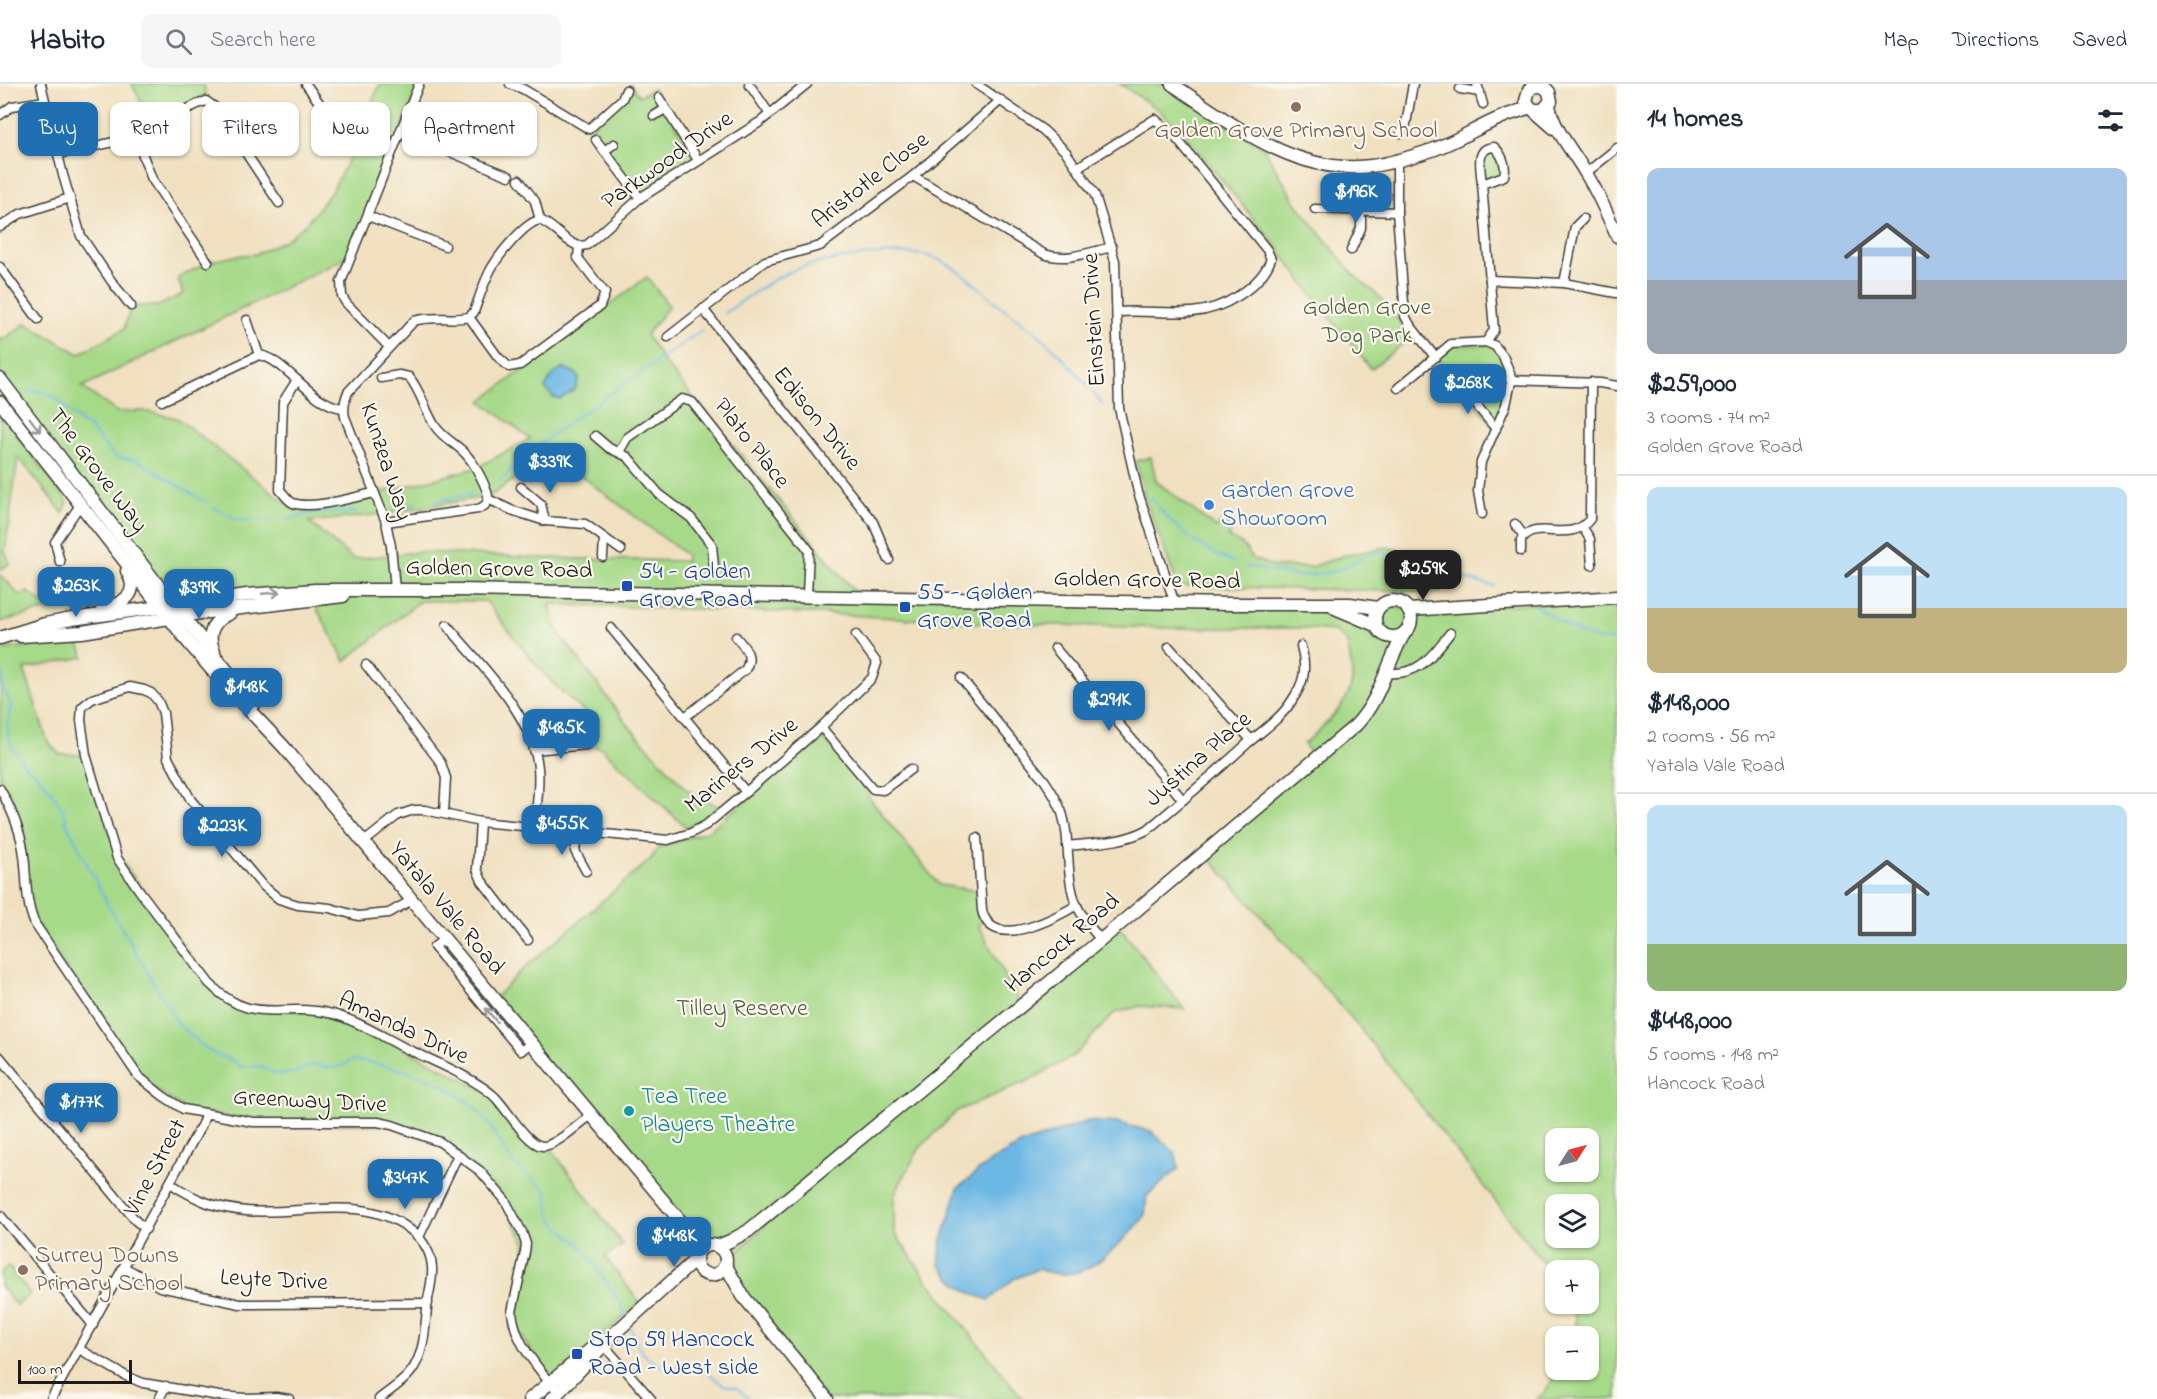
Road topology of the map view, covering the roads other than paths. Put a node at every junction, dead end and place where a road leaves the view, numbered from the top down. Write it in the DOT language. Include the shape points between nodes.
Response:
graph roads {
  1 [pos="41,84"];
  2 [pos="306,84"];
  3 [pos="419,84"];
  4 [pos="510,84"];
  5 [pos="749,84"];
  6 [pos="807,84"];
  7 [pos="976,84"];
  8 [pos="1172,84"];
  9 [pos="1181,84"];
  10 [pos="1413,84"];
  11 [pos="524,87"];
  12 [pos="1478,88"];
  13 [pos="1461,89"];
  14 [pos="626,90"];
  15 [pos="1532,94"];
  16 [pos="659,98"];
  17 [pos="1001,100"];
  18 [pos="45,101"];
  19 [pos="319,102"];
  20 [pos="1483,104"];
  21 [pos="1549,105"];
  22 [pos="190,107"];
  23 [pos="665,109"];
  24 [pos="769,113"];
  25 [pos="0,115"];
  26 [pos="654,116"];
  27 [pos="401,132"];
  28 [pos="1401,133"];
  29 [pos="1564,139"];
  30 [pos="596,140"];
  31 [pos="614,144"];
  32 [pos="1617,148"];
  33 [pos="604,151"];
  34 [pos="59,156"];
  35 [pos="143,156"];
  36 [pos="698,160"];
  37 [pos="1391,160"];
  38 [pos="1078,167"];
  39 [pos="1586,172"];
  40 [pos="509,176"];
  41 [pos="913,176"];
  42 [pos="519,180"];
  43 [pos="1482,184"];
  44 [pos="70,198"];
  45 [pos="639,198"];
  46 [pos="279,203"];
  47 [pos="1315,209"];
  48 [pos="1361,211"];
  49 [pos="1397,212"];
  50 [pos="368,216"];
  51 [pos="1583,219"];
  52 [pos="540,220"];
  53 [pos="0,227"];
  54 [pos="1617,236"];
  55 [pos="445,246"];
  56 [pos="579,246"];
  57 [pos="1112,247"];
  58 [pos="1351,250"];
  59 [pos="208,262"];
  60 [pos="0,267"];
  61 [pos="1490,280"];
  62 [pos="1564,283"];
  63 [pos="1617,293"];
  64 [pos="131,306"];
  65 [pos="704,309"];
  66 [pos="1117,312"];
  67 [pos="469,317"];
  68 [pos="38,319"];
  69 [pos="247,320"];
  70 [pos="668,337"];
  71 [pos="1486,342"];
  72 [pos="389,347"];
  73 [pos="260,355"];
  74 [pos="1435,357"];
  75 [pos="381,378"];
  76 [pos="0,379"];
  77 [pos="297,380"];
  78 [pos="1510,380"];
  79 [pos="1617,381"];
  80 [pos="1595,383"];
  81 [pos="1460,385"];
  82 [pos="1617,386"];
  83 [pos="1398,388"];
  84 [pos="162,401"];
  85 [pos="0,402"];
  86 [pos="343,408"];
  87 [pos="1496,429"];
  88 [pos="595,436"];
  89 [pos="619,452"];
  90 [pos="521,487"];
  91 [pos="374,494"];
  92 [pos="488,499"];
  93 [pos="80,505"];
  94 [pos="1482,514"];
  95 [pos="545,521"];
  96 [pos="386,522"];
  97 [pos="1515,524"];
  98 [pos="97,526"];
  99 [pos="1583,528"];
  100 [pos="1524,536"];
  101 [pos="604,538"];
  102 [pos="55,542"];
  103 [pos="45,543"];
  104 [pos="621,550"];
  105 [pos="1521,551"];
  106 [pos="603,557"];
  107 [pos="889,560"];
  108 [pos="60,562"];
  109 [pos="1592,565"];
  110 [pos="714,567"];
  111 [pos="392,590"];
  112 [pos="807,595"];
  113 [pos="1615,596"];
  114 [pos="1174,601"];
  115 [pos="1328,605"];
  116 [pos="1452,608"];
  117 [pos="243,609"];
  118 [pos="1378,609"];
  119 [pos="1408,610"];
  120 [pos="172,612"];
  121 [pos="72,619"];
  122 [pos="149,622"];
  123 [pos="447,625"];
  124 [pos="1375,625"];
  125 [pos="611,628"];
  126 [pos="1408,629"];
  127 [pos="1450,633"];
  128 [pos="856,635"];
  129 [pos="1384,635"];
  130 [pos="2,637"];
  131 [pos="736,637"];
  132 [pos="1301,646"];
  133 [pos="1169,647"];
  134 [pos="1055,648"];
  135 [pos="203,659"];
  136 [pos="218,659"];
  137 [pos="366,665"];
  138 [pos="1386,673"];
  139 [pos="961,678"];
  140 [pos="685,717"];
  141 [pos="821,727"];
  142 [pos="1251,740"];
  143 [pos="586,745"];
  144 [pos="284,747"];
  145 [pos="534,750"];
  146 [pos="911,769"];
  147 [pos="0,789"];
  148 [pos="746,792"];
  149 [pos="1183,800"];
  150 [pos="444,813"];
  151 [pos="480,822"];
  152 [pos="535,828"];
  153 [pos="578,832"];
  154 [pos="977,838"];
  155 [pos="364,843"];
  156 [pos="1067,846"];
  157 [pos="586,871"];
  158 [pos="412,900"];
  159 [pos="1077,905"];
  160 [pos="528,940"];
  161 [pos="1101,940"];
  162 [pos="0,1056"];
  163 [pos="206,1113"];
  164 [pos="591,1115"];
  165 [pos="458,1155"];
  166 [pos="171,1183"];
  167 [pos="0,1215"];
  168 [pos="146,1229"];
  169 [pos="687,1229"];
  170 [pos="748,1231"];
  171 [pos="419,1237"];
  172 [pos="715,1245"];
  173 [pos="697,1257"];
  174 [pos="726,1262"];
  175 [pos="124,1267"];
  176 [pos="708,1274"];
  177 [pos="743,1296"];
  178 [pos="656,1297"];
  179 [pos="428,1303"];
  180 [pos="93,1325"];
  181 [pos="602,1343"];
  182 [pos="79,1349"];
  183 [pos="549,1383"];
  184 [pos="166,1386"];
  185 [pos="555,1396"];
  186 [pos="51,1399"];
  187 [pos="159,1399"];
  188 [pos="289,1399"];
  189 [pos="379,1399"];
  190 [pos="530,1399"];
  191 [pos="651,1399"];
  192 [pos="827,1399"];
  1 -- 18 [label="street"];
  2 -- 19 [label="street"];
  3 -- 27 [label="street"];
  4 -- 11 [label="street"];
  5 -- 24 [label="street"];
  6 -- 24 [label="street, Parkwood Drive"];
  7 -- 17 [label="street, Einstein Drive"];
  8 -- 37 [label="main road" via="1244,132 1291,155 1339,166 1373,166"];
  9 -- 37 [label="main road" via="1282,146 1322,158"];
  10 -- 28 [label="street"];
  11 -- 14 [label="street" via="589,129 622,99"];
  12 -- 13 [label="street"];
  12 -- 20 [label="street"];
  15 -- 21 [label="main road" via="1543,110"];
  15 -- 21 [label="main road" via="1549,92"];
  15 -- 29 [label="main road"];
  15 -- 37 [label="main road" via="1500,117 1430,151"];
  16 -- 23 [label="street"];
  17 -- 38 [label="street, Einstein Drive" via="1043,130"];
  17 -- 41 [label="street, Aristotle Close"];
  18 -- 25 [label="street" via="12,106"];
  21 -- 29 [label="main road"];
  22 -- 46 [label="street" via="206,101 216,108"];
  23 -- 26 [label="street"];
  23 -- 36 [label="street"];
  24 -- 36 [label="street, Parkwood Drive"];
  27 -- 40 [label="street"];
  27 -- 50 [label="street"];
  29 -- 39 [label="main road"];
  30 -- 33 [label="street"];
  31 -- 33 [label="street"];
  32 -- 39 [label="street"];
  33 -- 45 [label="street"];
  34 -- 44 [label="street"];
  35 -- 59 [label="street" via="152,179"];
  36 -- 45 [label="street, Parkwood Drive"];
  37 -- 49 [label="street"];
  38 -- 57 [label="street, Einstein Drive" via="1095,195"];
  38 -- 66 [label="street" via="1155,119 1176,138 1271,259 1252,287 1222,304 1194,312"];
  39 -- 54 [label="main road"];
  41 -- 57 [label="street" via="1055,258"];
  41 -- 65 [label="street, Aristotle Close" via="820,246 765,261"];
  42 -- 52 [label="street" via="535,201"];
  43 -- 43 [label="street" via="1480,157 1482,151 1494,147 1506,168 1504,176"];
  43 -- 61 [label="street"];
  44 -- 53 [label="street" via="20,214"];
  44 -- 64 [label="street" via="81,236"];
  45 -- 56 [label="street, Parkwood Drive" via="587,245"];
  47 -- 48 [label="street"];
  48 -- 49 [label="street"];
  48 -- 58 [label="street" via="1361,228"];
  49 -- 74 [label="street" via="1405,316"];
  50 -- 55 [label="street"];
  50 -- 72 [label="street" via="341,288 346,303"];
  51 -- 62 [label="street" via="1575,227"];
  52 -- 56 [label="street"];
  52 -- 67 [label="street" via="523,230 491,269"];
  56 -- 67 [label="street" via="578,258 605,293 600,306 520,365 509,367 498,357"];
  57 -- 66 [label="street, Einstein Drive"];
  60 -- 68 [label="street"];
  61 -- 62 [label="street"];
  61 -- 71 [label="street" via="1494,330"];
  62 -- 63 [label="street"];
  65 -- 70 [label="street, Aristotle Close"];
  65 -- 107 [label="street, Edison Drive" via="873,522"];
  66 -- 114 [label="street, Einstein Drive" via="1119,408 1138,492"];
  67 -- 72 [label="street, Kunzea Way" via="414,321"];
  69 -- 73 [label="street"];
  71 -- 74 [label="street" via="1451,344"];
  71 -- 78 [label="street" via="1503,356"];
  72 -- 86 [label="street, Kunzea Way" via="348,392"];
  73 -- 77 [label="street" via="273,360"];
  73 -- 84 [label="street"];
  74 -- 83 [label="street"];
  75 -- 92 [label="street" via="404,375 412,381 442,435 470,458"];
  76 -- 120 [label="main road, The Grove Way, one-way"];
  77 -- 86 [label="street" via="328,404"];
  77 -- 91 [label="street" via="283,402 279,490 291,502 301,505"];
  78 -- 80 [label="street"];
  78 -- 87 [label="street" via="1506,405"];
  79 -- 80 [label="street"];
  80 -- 82 [label="street"];
  80 -- 99 [label="street" via="1590,519"];
  81 -- 87 [label="street"];
  85 -- 93 [label="main road, The Grove Way"];
  86 -- 91 [label="street, Kunzea Way"];
  87 -- 94 [label="street" via="1481,462 1478,491"];
  88 -- 89 [label="street"];
  89 -- 110 [label="street" via="628,457 659,494 693,520 712,545"];
  89 -- 112 [label="street, Plato Place" via="627,438 675,403 682,399 692,402 808,547"];
  90 -- 95 [label="street" via="541,504"];
  91 -- 96 [label="street, Kunzea Way"];
  92 -- 95 [label="street"];
  92 -- 96 [label="street" via="478,509"];
  93 -- 98 [label="main road, The Grove Way"];
  93 -- 102 [label="street"];
  95 -- 101 [label="street" via="585,524"];
  96 -- 111 [label="street, Kunzea Way"];
  97 -- 100 [label="street"];
  98 -- 120 [label="main road, The Grove Way"];
  98 -- 121 [label="main road" via="131,578 133,588 121,602"];
  99 -- 100 [label="street"];
  99 -- 109 [label="street" via="1590,538"];
  100 -- 105 [label="street"];
  101 -- 104 [label="street"];
  101 -- 106 [label="street"];
  102 -- 103 [label="street"];
  102 -- 108 [label="street"];
  111 -- 112 [label="main road, Golden Grove Road"];
  111 -- 117 [label="main road, Golden Grove Road"];
  120 -- 111 [label="main road, Golden Grove Road, one-way" via="247,596"];
  112 -- 114 [label="main road, Golden Grove Road"];
  113 -- 116 [label="main road"];
  114 -- 115 [label="main road, Golden Grove Road"];
  115 -- 118 [label="main road, Golden Grove Road"];
  115 -- 124 [label="main road, Golden Grove Road"];
  116 -- 119 [label="main road"];
  116 -- 126 [label="main road" via="1422,617"];
  117 -- 120 [label="main road, Golden Grove Road"];
  117 -- 136 [label="main road" via="220,618 212,629 210,641"];
  118 -- 119 [label="main road" via="1394,601"];
  118 -- 124 [label="main road"];
  119 -- 126 [label="main road"];
  120 -- 121 [label="main road, Golden Grove Road"];
  120 -- 122 [label="main road, Golden Grove Road"];
  120 -- 135 [label="main road, Yatala Vale Road"];
  120 -- 136 [label="main road"];
  121 -- 130 [label="main road, Golden Grove Road"];
  122 -- 130 [label="main road, Golden Grove Road" via="50,636"];
  122 -- 135 [label="main road" via="166,626"];
  123 -- 145 [label="street" via="509,700"];
  124 -- 129 [label="main road"];
  125 -- 140 [label="street"];
  126 -- 129 [label="main road" via="1395,637"];
  126 -- 138 [label="main road, Hancock Road" via="1394,650"];
  127 -- 138 [label="street" via="1413,670 1401,675"];
  128 -- 141 [label="street, Mariners Drive" via="877,663 872,678"];
  129 -- 138 [label="main road, Hancock Road"];
  131 -- 140 [label="street" via="749,655 745,670"];
  132 -- 142 [label="street, Justina Place" via="1304,675 1291,703"];
  133 -- 142 [label="street"];
  134 -- 149 [label="street"];
  135 -- 144 [label="main road, Yatala Vale Road"];
  136 -- 144 [label="main road"];
  137 -- 150 [label="street" via="441,763 446,778"];
  138 -- 161 [label="main road, Hancock Road" via="1375,702 1356,725"];
  139 -- 156 [label="street" via="1045,781 1061,810"];
  140 -- 148 [label="street"];
  141 -- 146 [label="street" via="873,789 883,790"];
  141 -- 148 [label="street, Mariners Drive"];
  142 -- 149 [label="street, Justina Place"];
  143 -- 145 [label="street"];
  144 -- 155 [label="main road, Yatala Vale Road"];
  145 -- 152 [label="street" via="538,766"];
  147 -- 163 [label="street, Greenway Drive" via="22,842 28,903 35,924 138,1076 183,1109"];
  148 -- 153 [label="street, Mariners Drive" via="706,825 668,840"];
  149 -- 156 [label="street, Justina Place" via="1137,835"];
  150 -- 151 [label="street, Mariners Drive"];
  150 -- 155 [label="street, Mariners Drive" via="406,812"];
  151 -- 152 [label="street, Mariners Drive"];
  151 -- 160 [label="street" via="477,869"];
  152 -- 153 [label="street, Mariners Drive"];
  153 -- 157 [label="street" via="575,851"];
  154 -- 159 [label="street" via="982,910 988,923 1005,930 1025,929"];
  155 -- 158 [label="main road, Yatala Vale Road"];
  156 -- 159 [label="street"];
  158 -- 164 [label="main road, Yatala Vale Road"];
  158 -- 164 [label="street, Amanda Drive" via="389,913 368,916 279,899 261,884 187,793 165,749 163,713 158,701 144,690 130,687 82,706 86,755 117,858 209,983 223,996 239,1006 259,1011 308,1010 335,1015 420,1055 490,1093 538,1145 557,1141"];
  159 -- 161 [label="street"];
  161 -- 170 [label="main road, Hancock Road"];
  162 -- 168 [label="street"];
  163 -- 165 [label="street, Greenway Drive" via="253,1122 378,1122 440,1142"];
  163 -- 166 [label="street, Vine Street"];
  164 -- 169 [label="main road, Yatala Vale Road"];
  165 -- 171 [label="street"];
  165 -- 183 [label="street, Greenway Drive" via="493,1185 522,1232 526,1244 513,1322 518,1338"];
  166 -- 168 [label="street, Vine Street"];
  166 -- 171 [label="street" via="194,1198 226,1208 351,1208 383,1215 404,1224"];
  167 -- 180 [label="street"];
  168 -- 175 [label="street, Vine Street"];
  169 -- 172 [label="main road, Yatala Vale Road"];
  169 -- 173 [label="main road, Yatala Vale Road"];
  170 -- 172 [label="main road, Hancock Road" via="730,1242"];
  170 -- 174 [label="main road, Hancock Road"];
  171 -- 179 [label="street" via="429,1252 432,1269"];
  172 -- 173 [label="main road" via="704,1246"];
  172 -- 174 [label="main road" via="725,1252"];
  173 -- 176 [label="main road" via="698,1267"];
  173 -- 178 [label="main road"];
  174 -- 176 [label="main road" via="720,1273"];
  174 -- 177 [label="main road"];
  175 -- 179 [label="street, Leyte Drive" via="160,1287 240,1304"];
  175 -- 180 [label="street, Vine Street"];
  176 -- 177 [label="main road"];
  176 -- 178 [label="main road" via="688,1277"];
  177 -- 192 [label="main road"];
  178 -- 181 [label="main road"];
  179 -- 189 [label="street" via="421,1355 410,1374"];
  180 -- 182 [label="street, Vine Street"];
  181 -- 183 [label="main road"];
  181 -- 185 [label="main road"];
  181 -- 191 [label="street"];
  182 -- 184 [label="street" via="126,1376"];
  182 -- 186 [label="street, Vine Street"];
  183 -- 185 [label="street, Greenway Drive"];
  183 -- 190 [label="main road"];
  184 -- 187 [label="street"];
  184 -- 188 [label="street" via="219,1396"];
}
